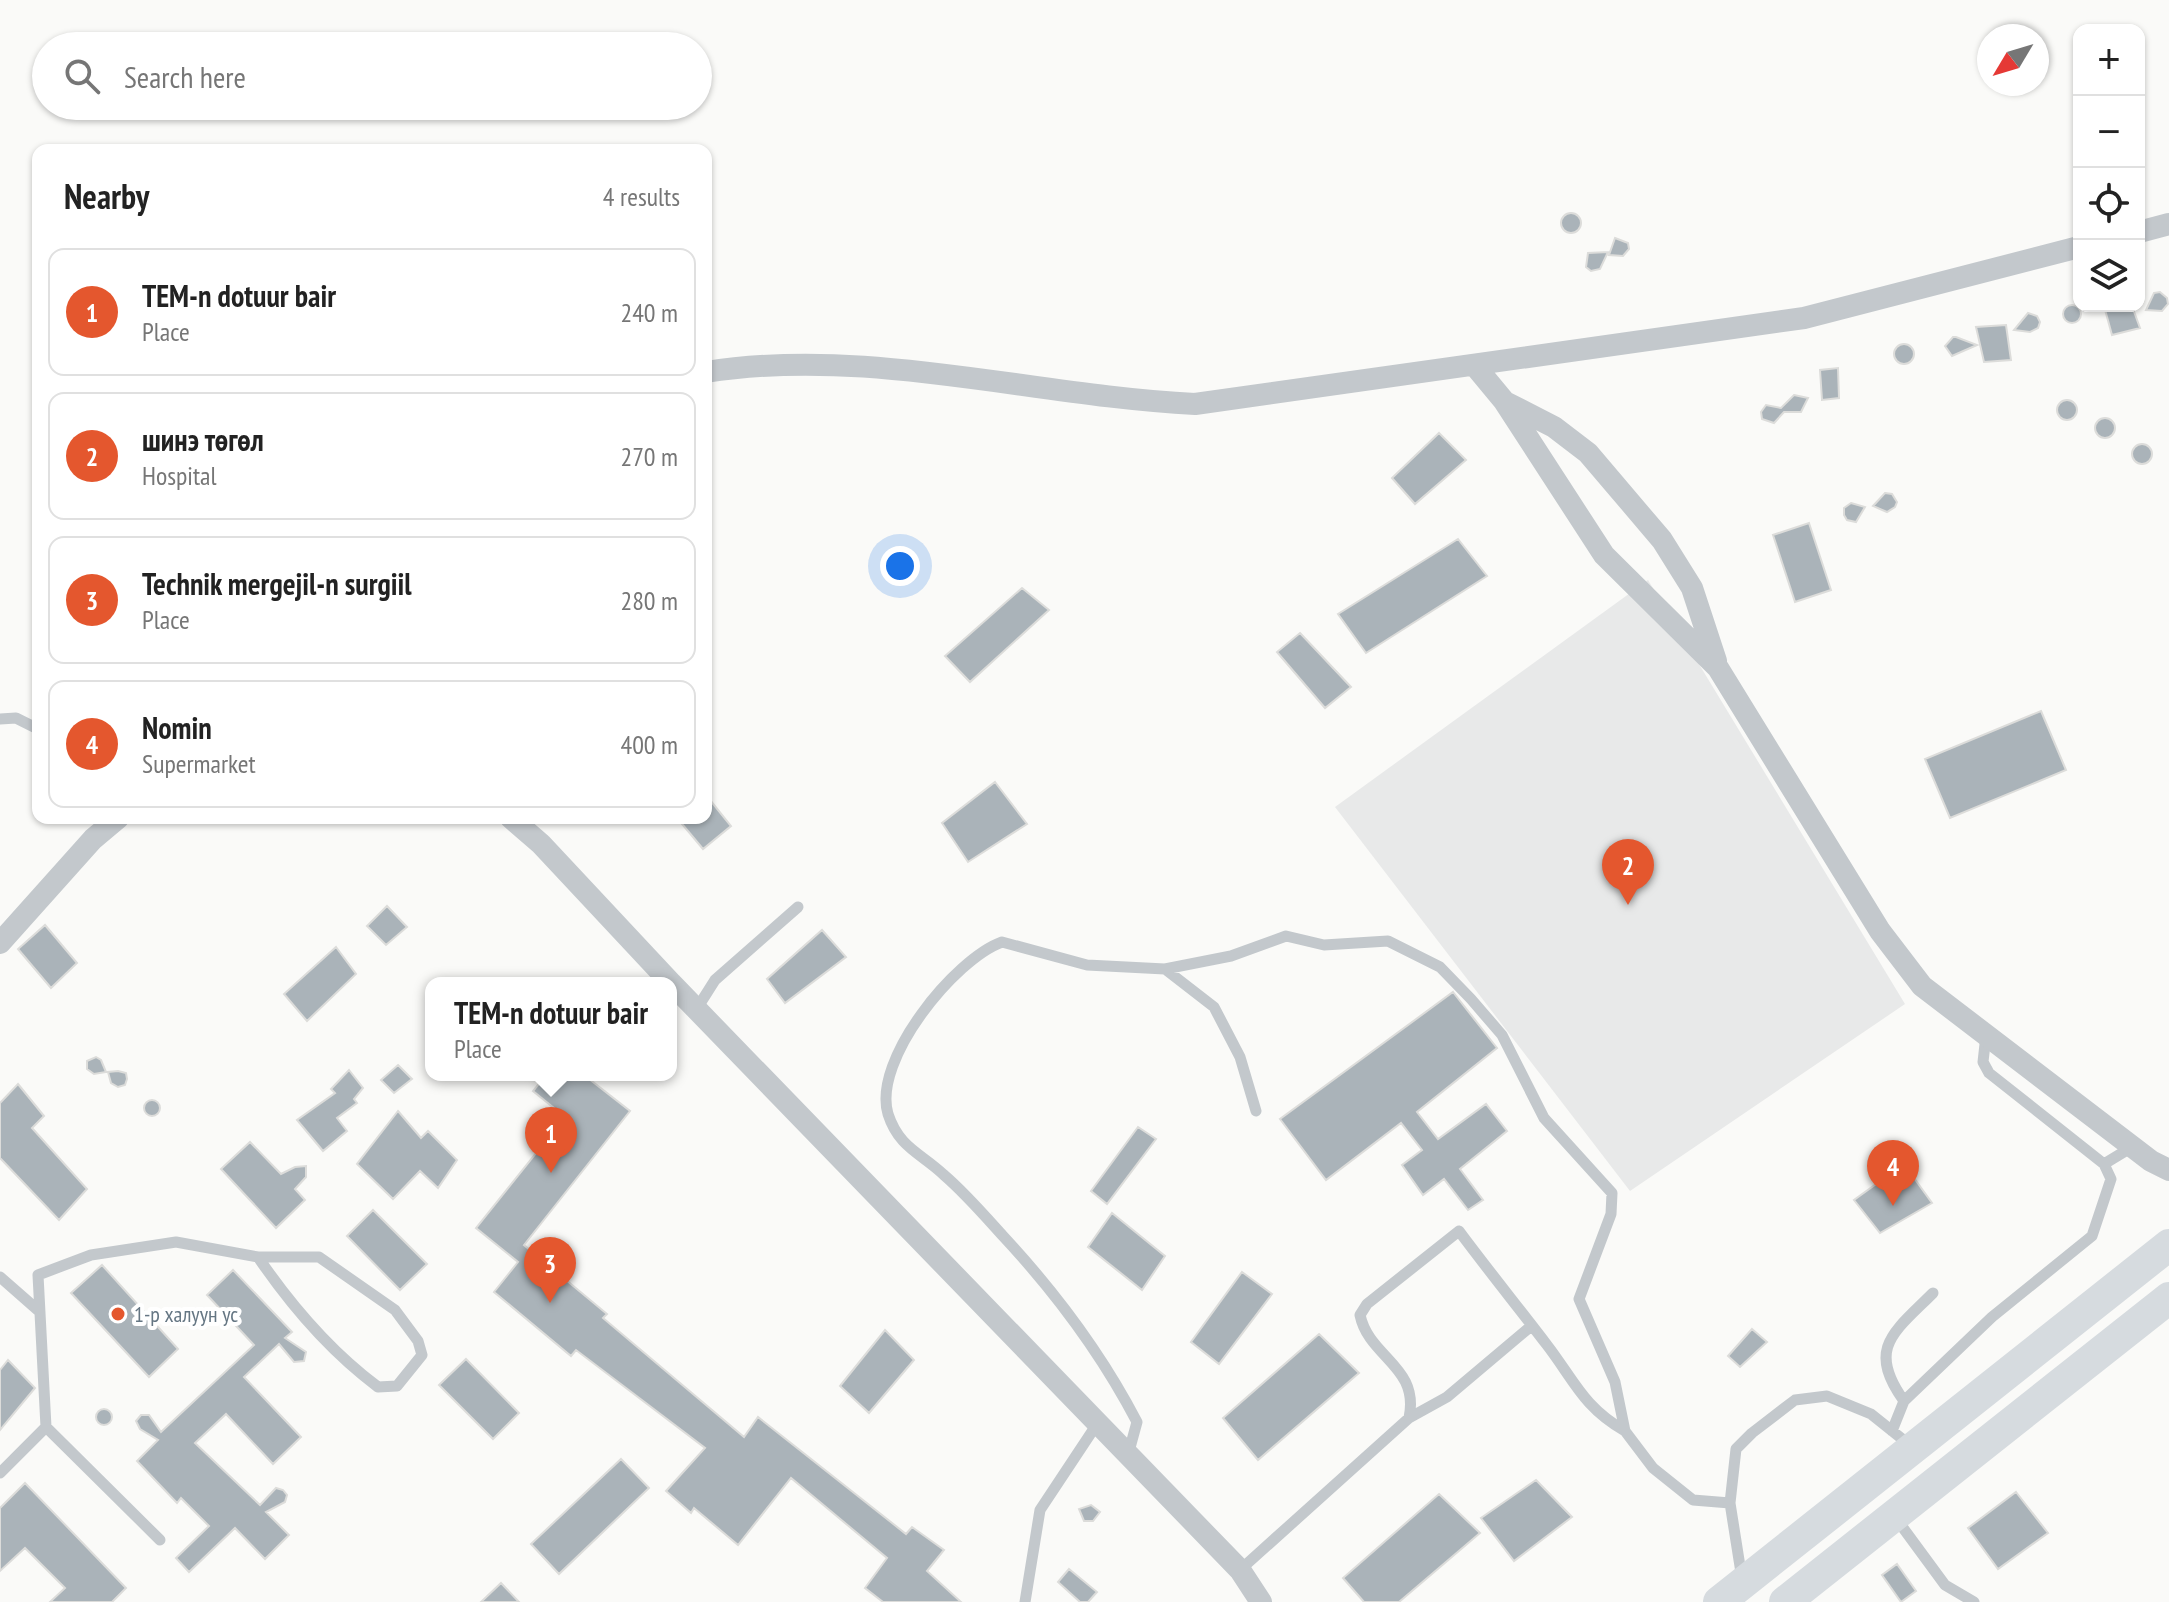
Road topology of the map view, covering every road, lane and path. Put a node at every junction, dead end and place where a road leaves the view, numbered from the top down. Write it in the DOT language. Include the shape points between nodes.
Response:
graph roads {
  1 [pos="2169,224"];
  2 [pos="2145,230"];
  3 [pos="2073,249"];
  4 [pos="1475,366"];
  5 [pos="712,371"];
  6 [pos="1504,401"];
  7 [pos="1718,668"];
  8 [pos="0,719"];
  9 [pos="32,726"];
  10 [pos="111,824"];
  11 [pos="518,824"];
  12 [pos="798,907"];
  13 [pos="0,943"];
  14 [pos="1165,969"];
  15 [pos="665,977"];
  16 [pos="677,989"];
  17 [pos="696,1010"];
  18 [pos="1986,1035"];
  19 [pos="1256,1111"];
  20 [pos="2132,1147"];
  21 [pos="2104,1164"];
  22 [pos="2169,1170"];
  23 [pos="2169,1245"];
  24 [pos="258,1257"];
  25 [pos="0,1277"];
  26 [pos="1933,1293"];
  27 [pos="2169,1298"];
  28 [pos="40,1312"];
  29 [pos="1530,1327"];
  30 [pos="1904,1401"];
  31 [pos="1409,1418"];
  32 [pos="1097,1424"];
  33 [pos="46,1427"];
  34 [pos="1625,1431"];
  35 [pos="1902,1439"];
  36 [pos="1128,1455"];
  37 [pos="0,1473"];
  38 [pos="1869,1482"];
  39 [pos="1730,1503"];
  40 [pos="1893,1513"];
  41 [pos="160,1540"];
  42 [pos="1240,1570"];
  43 [pos="1731,1592"];
  44 [pos="1025,1602"];
  45 [pos="1261,1602"];
  46 [pos="1785,1602"];
  47 [pos="1974,1602"];
  1 -- 2 [label="street"];
  3 -- 4 [label="street" via="1804,318"];
  4 -- 5 [label="street" via="1195,404 1126,401 927,372 761,363"];
  4 -- 6 [label="street"];
  6 -- 7 [label="street" via="1604,555"];
  6 -- 7 [label="street" via="1554,427 1588,453 1662,540 1692,588"];
  7 -- 18 [label="street" via="1880,931 1922,986"];
  8 -- 9 [label="lane" via="16,718"];
  10 -- 13 [label="street"];
  11 -- 15 [label="street"];
  12 -- 17 [label="lane" via="715,980"];
  14 -- 19 [label="lane" via="1214,1007 1240,1057"];
  14 -- 34 [label="lane" via="1231,956 1286,936 1324,945 1388,941 1440,967 1502,1035 1544,1118 1612,1193 1608,1226 1579,1299 1612,1371"];
  14 -- 36 [label="lane" via="1087,965 1002,942 987,948 971,958 916,1021 891,1066 887,1112 905,1147 953,1184 1082,1328 1137,1422"];
  16 -- 17 [label="street"];
  17 -- 32 [label="street"];
  18 -- 20 [label="street"];
  18 -- 21 [label="lane" via="1983,1062 1989,1073"];
  20 -- 21 [label="lane"];
  20 -- 22 [label="street"];
  21 -- 30 [label="lane" via="2111,1179 2092,1236 1992,1317"];
  23 -- 35 [label="main road"];
  24 -- 24 [label="lane" via="319,1257 395,1310 422,1355 397,1386 378,1387 341,1360"];
  24 -- 28 [label="lane" via="176,1242 91,1255 38,1275"];
  25 -- 28 [label="lane"];
  26 -- 30 [label="lane" via="1898,1328 1884,1354 1888,1379"];
  27 -- 40 [label="main road"];
  28 -- 33 [label="lane"];
  29 -- 31 [label="lane" via="1447,1397"];
  29 -- 31 [label="lane" via="1459,1231 1360,1315 1363,1329 1409,1384"];
  29 -- 34 [label="lane" via="1580,1396 1600,1417"];
  30 -- 35 [label="lane"];
  31 -- 42 [label="lane"];
  32 -- 36 [label="street"];
  32 -- 44 [label="lane" via="1040,1510"];
  33 -- 37 [label="lane"];
  33 -- 41 [label="lane"];
  34 -- 39 [label="lane" via="1653,1468 1693,1500"];
  35 -- 38 [label="main road"];
  35 -- 39 [label="lane" via="1871,1414 1827,1396 1795,1400 1736,1449"];
  36 -- 42 [label="street"];
  38 -- 40 [label="main road"];
  38 -- 43 [label="main road"];
  39 -- 43 [label="lane"];
  40 -- 46 [label="main road"];
  40 -- 47 [label="lane" via="1945,1585"];
  42 -- 45 [label="street"];
}
